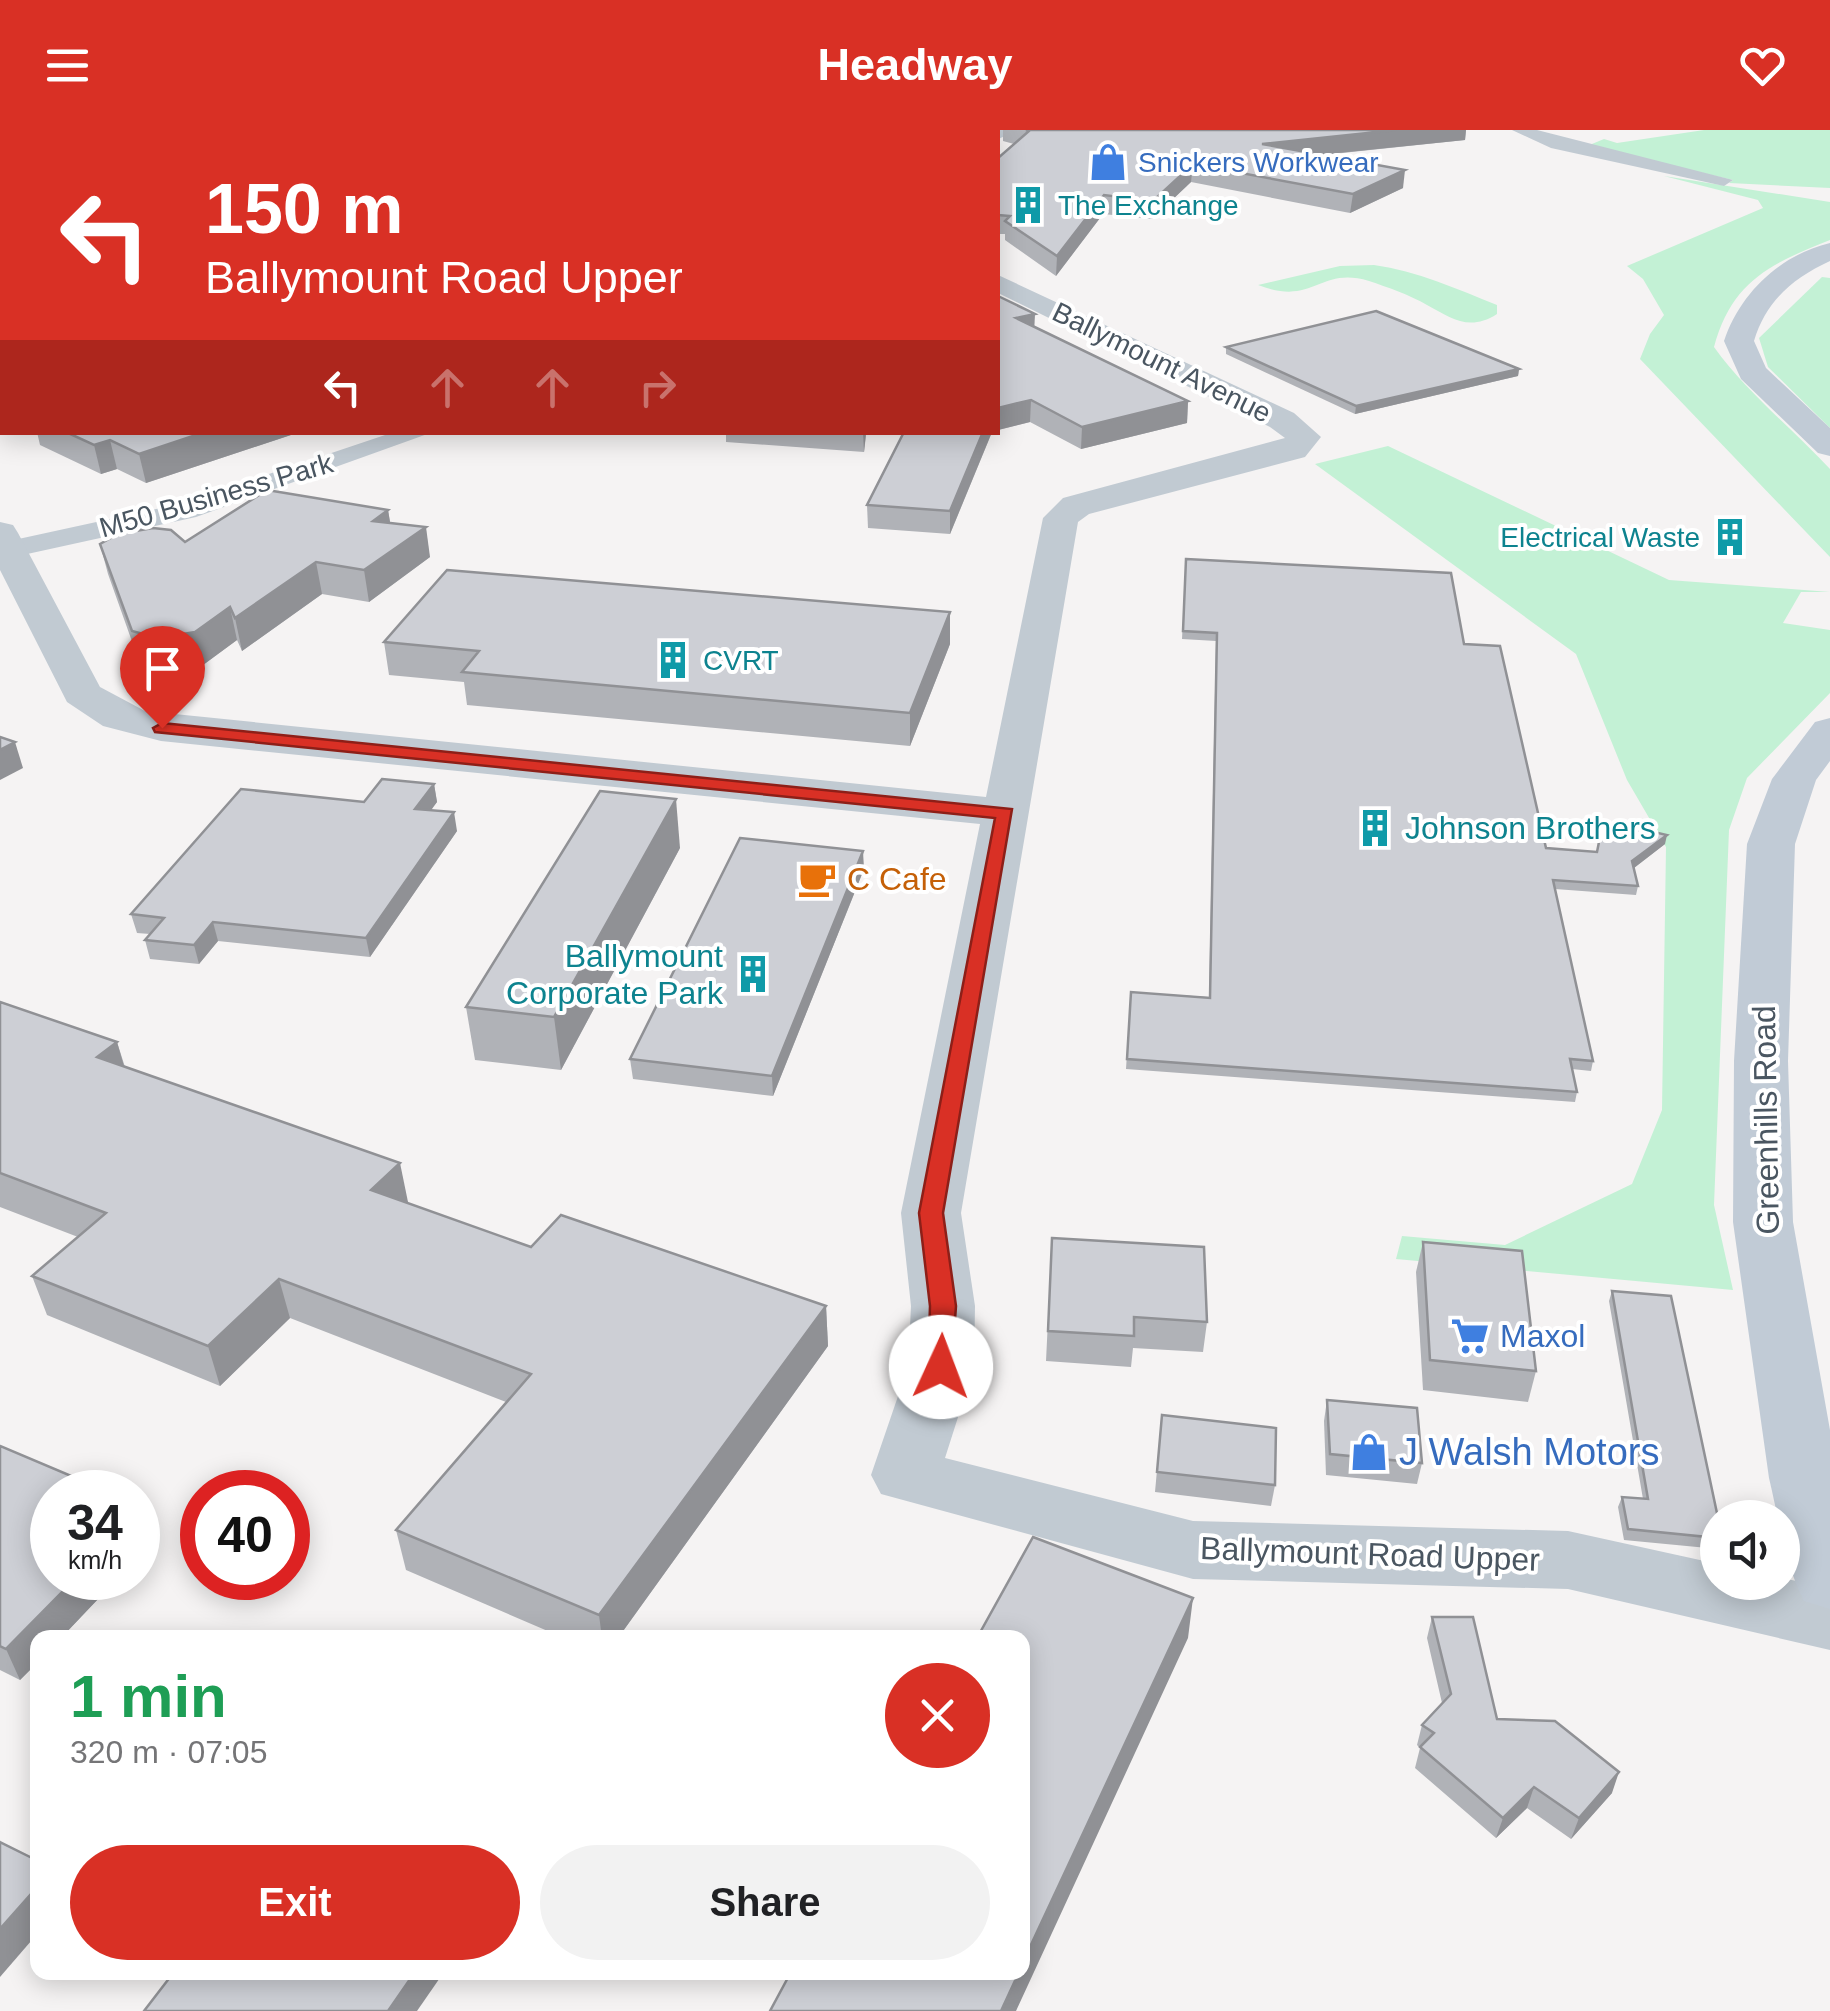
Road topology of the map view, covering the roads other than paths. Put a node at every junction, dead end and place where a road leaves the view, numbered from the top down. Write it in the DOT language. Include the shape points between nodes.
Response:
graph roads {
  1 [pos="1521,130"];
  2 [pos="1724,180"];
  3 [pos="1830,251"];
  4 [pos="1000,285"];
  5 [pos="412,435"];
  6 [pos="1830,446"];
  7 [pos="4,541"];
  8 [pos="1830,730"];
  9 [pos="1006,813"];
  10 [pos="1830,1580"];
  11 [pos="1830,1619"];
  1 -- 2 [label="street"];
  3 -- 6 [label="main road" via="1773,284 1739,341 1752,372"];
  4 -- 9 [label="street, Ballymount Avenue" via="1282,420 1304,437 1293,450 1076,506 1062,518"];
  5 -- 7 [label="street, M50 Business Park" via="186,511"];
  7 -- 9 [label="street" via="82,693 98,710 124,720"];
  8 -- 10 [label="main road, Greenhills Road" via="1794,779 1771,844 1760,1095 1763,1222 1804,1478"];
  9 -- 11 [label="street, Ballymount Road Upper" via="931,1213 943,1306 941,1367 905,1475 1193,1550 1568,1560"];
}
